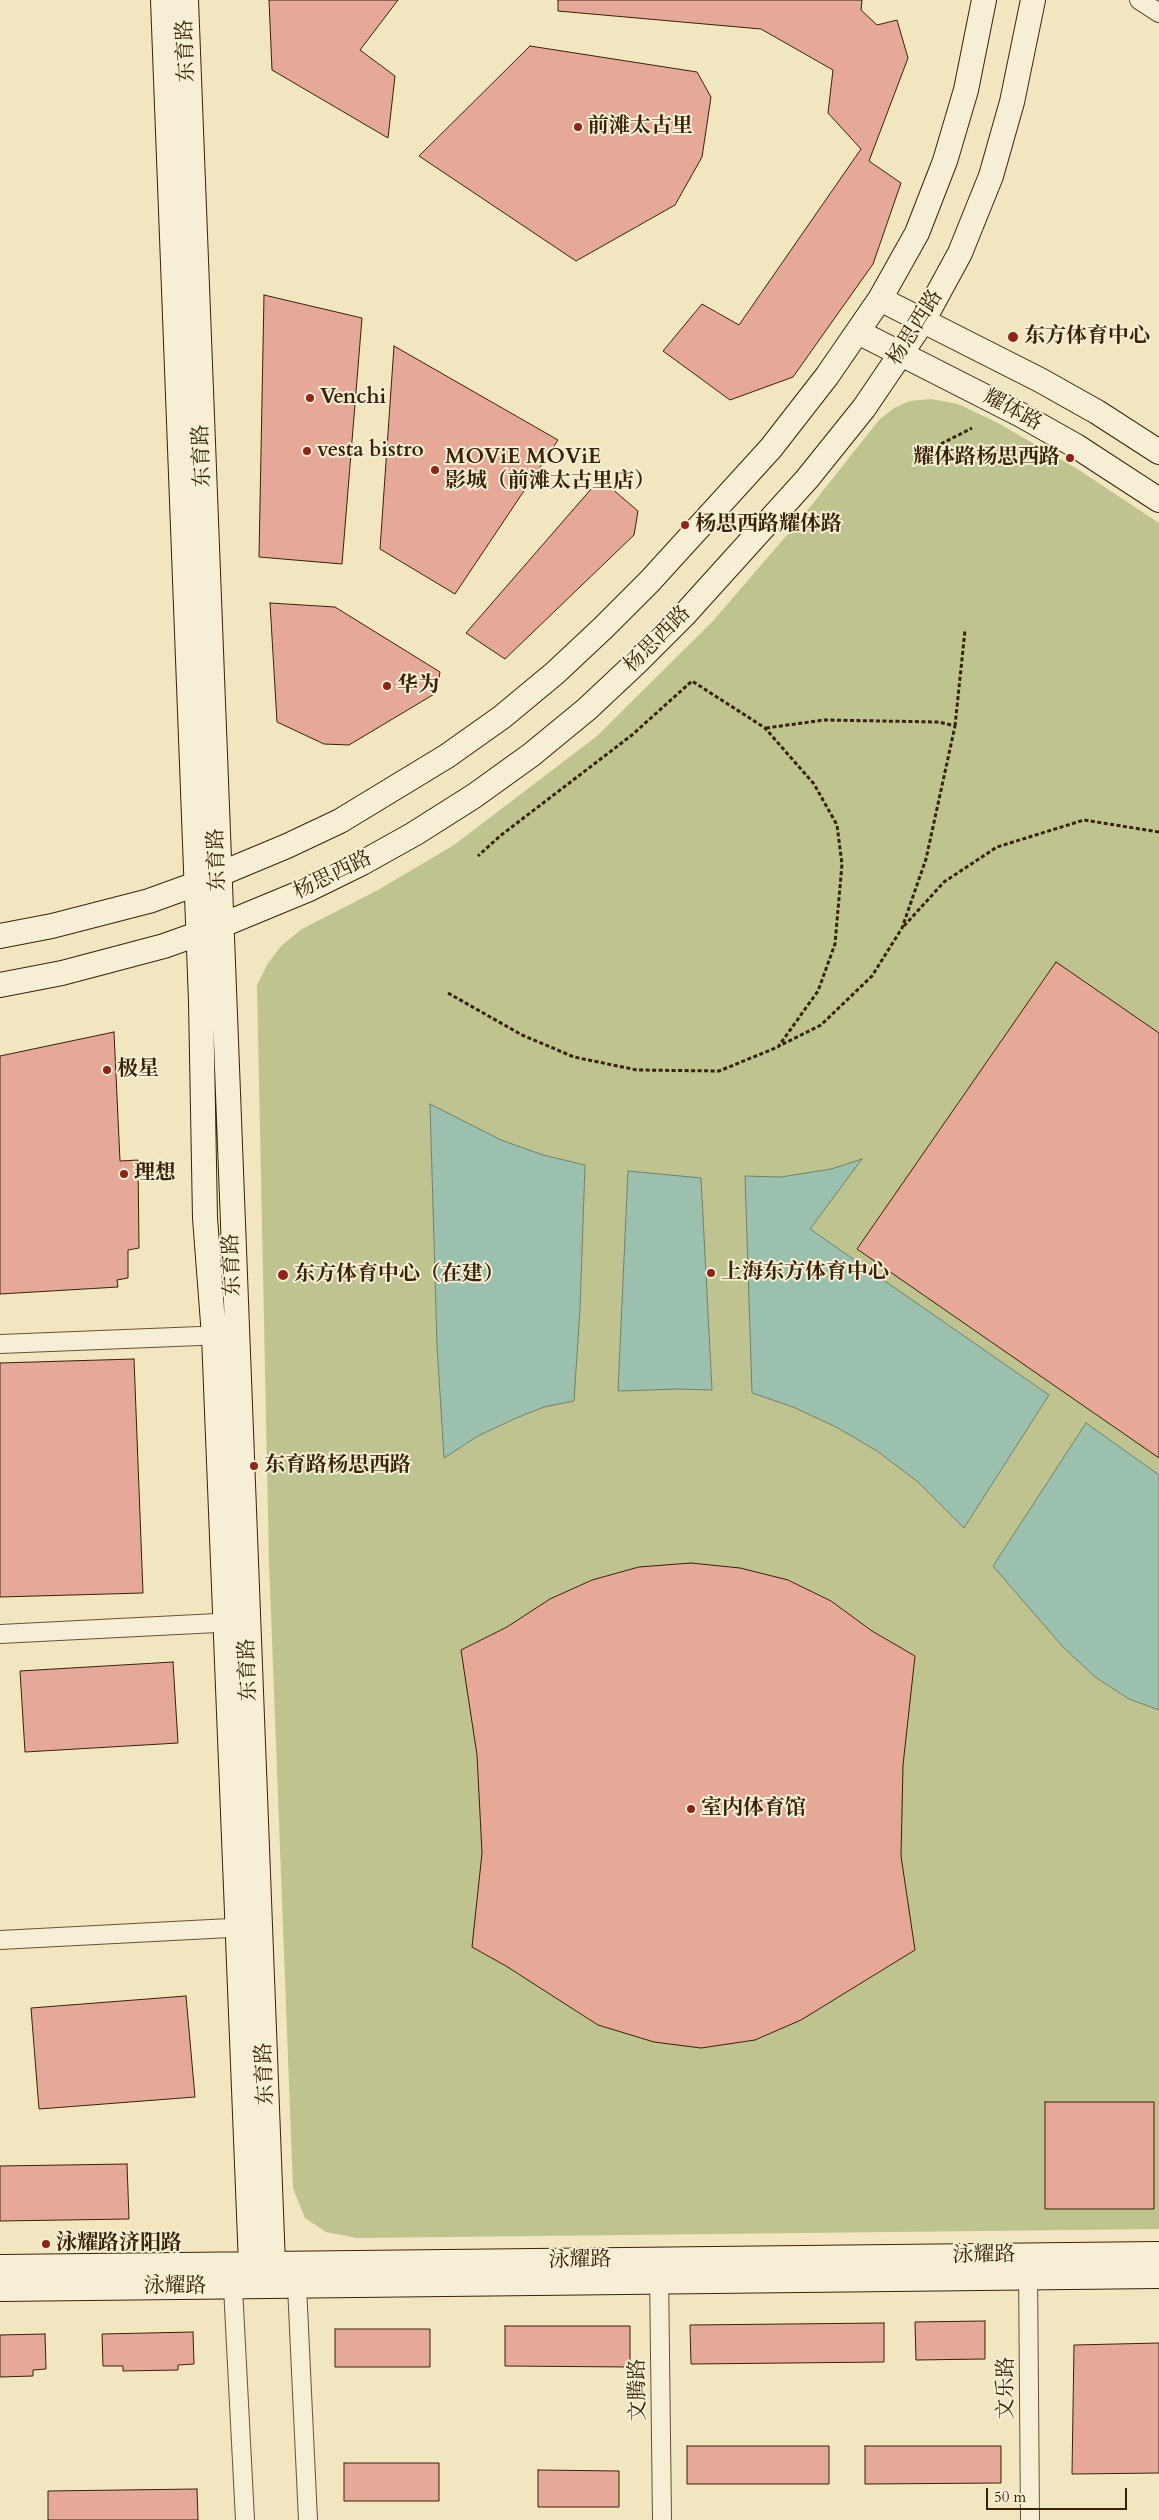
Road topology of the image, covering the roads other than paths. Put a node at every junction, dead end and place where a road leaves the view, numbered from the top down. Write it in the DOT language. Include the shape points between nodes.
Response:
graph roads {
  1 [pos="163,0"];
  2 [pos="186,0"];
  3 [pos="984,0"];
  4 [pos="1033,0"];
  5 [pos="1139,0"];
  6 [pos="1159,13"];
  7 [pos="880,299"];
  8 [pos="923,321"];
  9 [pos="858,332"];
  10 [pos="902,354"];
  11 [pos="1159,452"];
  12 [pos="1159,500"];
  13 [pos="218,875"];
  14 [pos="196,884"];
  15 [pos="220,926"];
  16 [pos="198,934"];
  17 [pos="0,936"];
  18 [pos="0,985"];
  19 [pos="225,1335"];
  20 [pos="0,1344"];
  21 [pos="236,1622"];
  22 [pos="0,1634"];
  23 [pos="249,1927"];
  24 [pos="0,1940"];
  25 [pos="1159,2254"];
  26 [pos="262,2264"];
  27 [pos="0,2267"];
  28 [pos="1028,2267"];
  29 [pos="660,2271"];
  30 [pos="1159,2276"];
  31 [pos="296,2286"];
  32 [pos="233,2287"];
  33 [pos="0,2289"];
  34 [pos="244,2520"];
  35 [pos="308,2520"];
  36 [pos="662,2520"];
  37 [pos="1030,2520"];
  1 -- 14 [label="street, 东育路"];
  2 -- 13 [label="street, 东育路"];
  3 -- 7 [label="street" via="966,90 945,161 917,233"];
  4 -- 8 [label="street, 杨思西路" via="1012,102 991,176 960,253"];
  5 -- 6 [label="street"];
  7 -- 8 [label="street, 耀体路"];
  7 -- 9 [label="street"];
  8 -- 10 [label="street, 杨思西路"];
  8 -- 11 [label="street, 耀体路" via="1040,380"];
  9 -- 10 [label="street, 耀体路"];
  9 -- 13 [label="street" via="770,448 650,581 555,673 447,756 389,793 287,846"];
  10 -- 12 [label="street, 耀体路" via="1076,446"];
  10 -- 15 [label="street, 杨思西路" via="807,479 685,614 587,709 482,791 414,834 307,890"];
  13 -- 14 [label="street"];
  13 -- 15 [label="street, 东育路"];
  14 -- 16 [label="street, 东育路"];
  14 -- 17 [label="street" via="105,913"];
  15 -- 16 [label="street, 杨思西路"];
  15 -- 19 [label="street, 东育路"];
  16 -- 18 [label="street, 杨思西路" via="117,960"];
  16 -- 19 [label="street, 东育路" via="205,1218"];
  19 -- 20 [label="street"];
  19 -- 21 [label="street, 东育路"];
  21 -- 22 [label="street"];
  21 -- 23 [label="street, 东育路"];
  23 -- 24 [label="street"];
  23 -- 26 [label="street, 东育路"];
  25 -- 28 [label="street, 泳耀路"];
  26 -- 27 [label="street, 泳耀路"];
  26 -- 29 [label="street, 泳耀路"];
  26 -- 31 [label="street"];
  26 -- 32 [label="street"];
  28 -- 29 [label="street, 泳耀路"];
  28 -- 30 [label="street, 泳耀路"];
  28 -- 37 [label="street, 文乐路"];
  29 -- 31 [label="street, 泳耀路"];
  29 -- 36 [label="street, 文腾路"];
  31 -- 32 [label="street, 泳耀路"];
  31 -- 35 [label="street"];
  32 -- 33 [label="street, 泳耀路"];
  32 -- 34 [label="street"];
}
